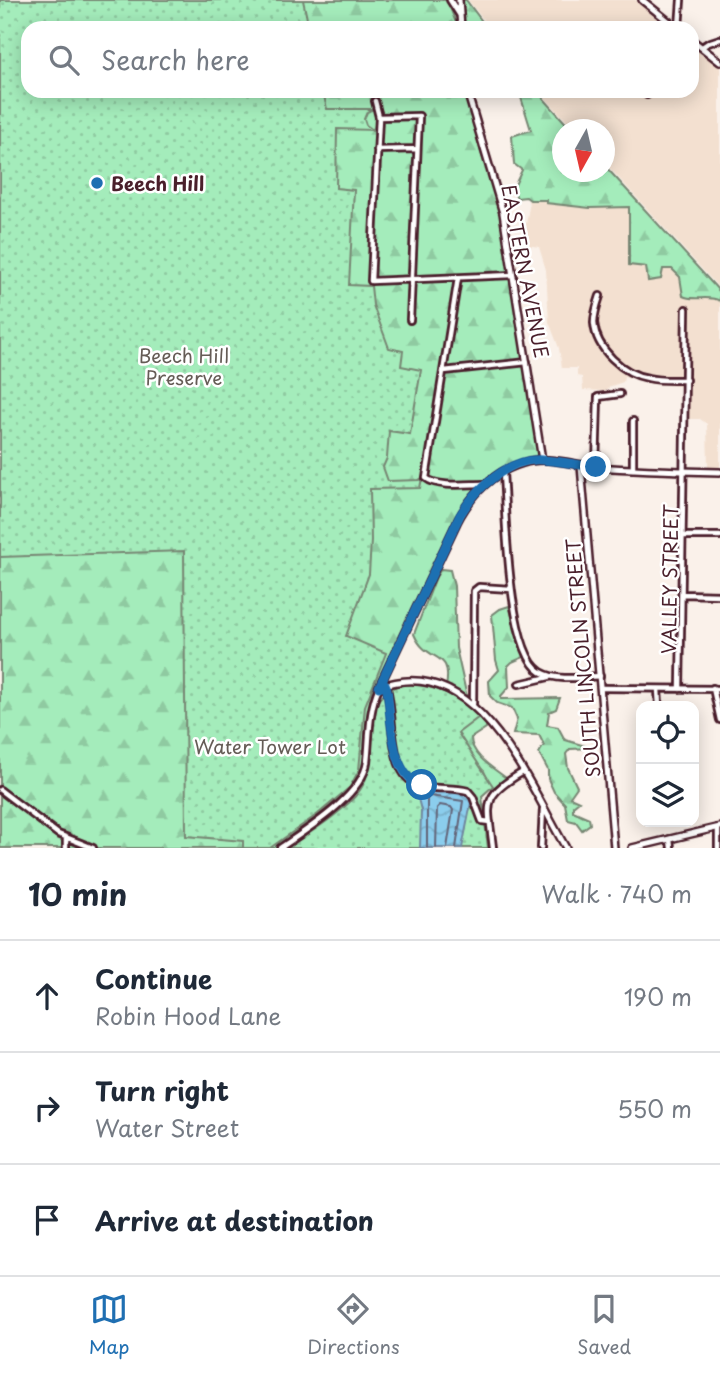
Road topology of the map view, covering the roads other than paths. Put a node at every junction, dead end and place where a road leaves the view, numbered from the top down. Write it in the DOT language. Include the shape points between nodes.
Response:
graph roads {
  1 [pos="450,0"];
  2 [pos="458,0"];
  3 [pos="642,0"];
  4 [pos="681,0"];
  5 [pos="460,14"];
  6 [pos="460,21"];
  7 [pos="669,21"];
  8 [pos="679,21"];
  9 [pos="720,39"];
  10 [pos="699,45"];
  11 [pos="702,47"];
  12 [pos="720,62"];
  13 [pos="469,98"];
  14 [pos="375,101"];
  15 [pos="379,117"];
  16 [pos="377,149"];
  17 [pos="417,149"];
  18 [pos="513,275"];
  19 [pos="458,278"];
  20 [pos="411,280"];
  21 [pos="600,296"];
  22 [pos="686,309"];
  23 [pos="410,320"];
  24 [pos="528,362"];
  25 [pos="444,371"];
  26 [pos="686,380"];
  27 [pos="620,394"];
  28 [pos="633,421"];
  29 [pos="542,460"];
  30 [pos="581,466"];
  31 [pos="596,467"];
  32 [pos="633,469"];
  33 [pos="685,471"];
  34 [pos="720,472"];
  35 [pos="503,473"];
  36 [pos="484,484"];
  37 [pos="684,536"];
  38 [pos="720,536"];
  39 [pos="511,589"];
  40 [pos="682,594"];
  41 [pos="720,595"];
  42 [pos="549,676"];
  43 [pos="600,676"];
  44 [pos="519,684"];
  45 [pos="382,685"];
  46 [pos="601,688"];
  47 [pos="713,688"];
  48 [pos="659,689"];
  49 [pos="680,689"];
  50 [pos="720,689"];
  51 [pos="659,701"];
  52 [pos="472,704"];
  53 [pos="720,720"];
  54 [pos="523,772"];
  55 [pos="0,790"];
  56 [pos="544,808"];
  57 [pos="490,822"];
  58 [pos="719,828"];
  59 [pos="66,838"];
  60 [pos="670,839"];
  61 [pos="66,848"];
  62 [pos="93,848"];
  63 [pos="280,848"];
  64 [pos="493,848"];
  65 [pos="541,848"];
  66 [pos="566,848"];
  67 [pos="614,848"];
  68 [pos="632,848"];
  69 [pos="671,848"];
  70 [pos="718,848"];
  1 -- 5 [label="street"];
  2 -- 5 [label="street"];
  3 -- 7 [label="street"];
  4 -- 8 [label="street"];
  5 -- 6 [label="street"];
  9 -- 11 [label="street"];
  10 -- 11 [label="street"];
  11 -- 12 [label="street"];
  13 -- 18 [label="street, EASTERN AVENUE" via="500,200"];
  14 -- 15 [label="street"];
  15 -- 16 [label="street"];
  15 -- 17 [label="street" via="419,116"];
  16 -- 17 [label="street"];
  16 -- 20 [label="street" via="371,281"];
  17 -- 20 [label="street"];
  18 -- 19 [label="street"];
  18 -- 24 [label="street, EASTERN AVENUE"];
  19 -- 20 [label="street"];
  19 -- 25 [label="street"];
  20 -- 23 [label="street"];
  21 -- 26 [label="street" via="594,316 596,331 612,358 638,376"];
  22 -- 26 [label="street, VALLEY STREET"];
  24 -- 25 [label="street"];
  24 -- 29 [label="street, EASTERN AVENUE"];
  25 -- 36 [label="street" via="427,480"];
  26 -- 33 [label="street, VALLEY STREET"];
  27 -- 31 [label="street" via="598,397"];
  28 -- 32 [label="street"];
  29 -- 30 [label="street"];
  29 -- 35 [label="street" via="521,463"];
  30 -- 31 [label="street"];
  30 -- 43 [label="street, SOUTH LINCOLN STREET"];
  31 -- 32 [label="street"];
  32 -- 33 [label="street"];
  33 -- 34 [label="street"];
  33 -- 37 [label="street, VALLEY STREET"];
  35 -- 36 [label="street"];
  35 -- 39 [label="street"];
  36 -- 45 [label="street" via="457,522"];
  37 -- 38 [label="street"];
  37 -- 40 [label="street, VALLEY STREET"];
  39 -- 42 [label="street" via="527,653 534,667"];
  39 -- 52 [label="street" via="475,588"];
  40 -- 41 [label="street"];
  40 -- 49 [label="street, VALLEY STREET"];
  42 -- 43 [label="street"];
  42 -- 44 [label="street"];
  43 -- 46 [label="street, SOUTH LINCOLN STREET"];
  45 -- 52 [label="street" via="418,680"];
  45 -- 57 [label="street" via="404,775 418,784 468,791 482,821"];
  45 -- 63 [label="street" via="370,710 365,773 357,786"];
  46 -- 48 [label="street"];
  46 -- 67 [label="street, SOUTH LINCOLN STREET"];
  47 -- 49 [label="street"];
  47 -- 50 [label="street"];
  47 -- 53 [label="street"];
  48 -- 49 [label="street"];
  48 -- 51 [label="street"];
  52 -- 54 [label="street"];
  54 -- 56 [label="street"];
  54 -- 57 [label="street" via="492,794"];
  55 -- 59 [label="street"];
  56 -- 65 [label="street"];
  56 -- 66 [label="street"];
  57 -- 64 [label="street"];
  58 -- 60 [label="street"];
  58 -- 70 [label="street"];
  59 -- 61 [label="street"];
  59 -- 62 [label="street"];
  60 -- 68 [label="street"];
  60 -- 69 [label="street"];
}
